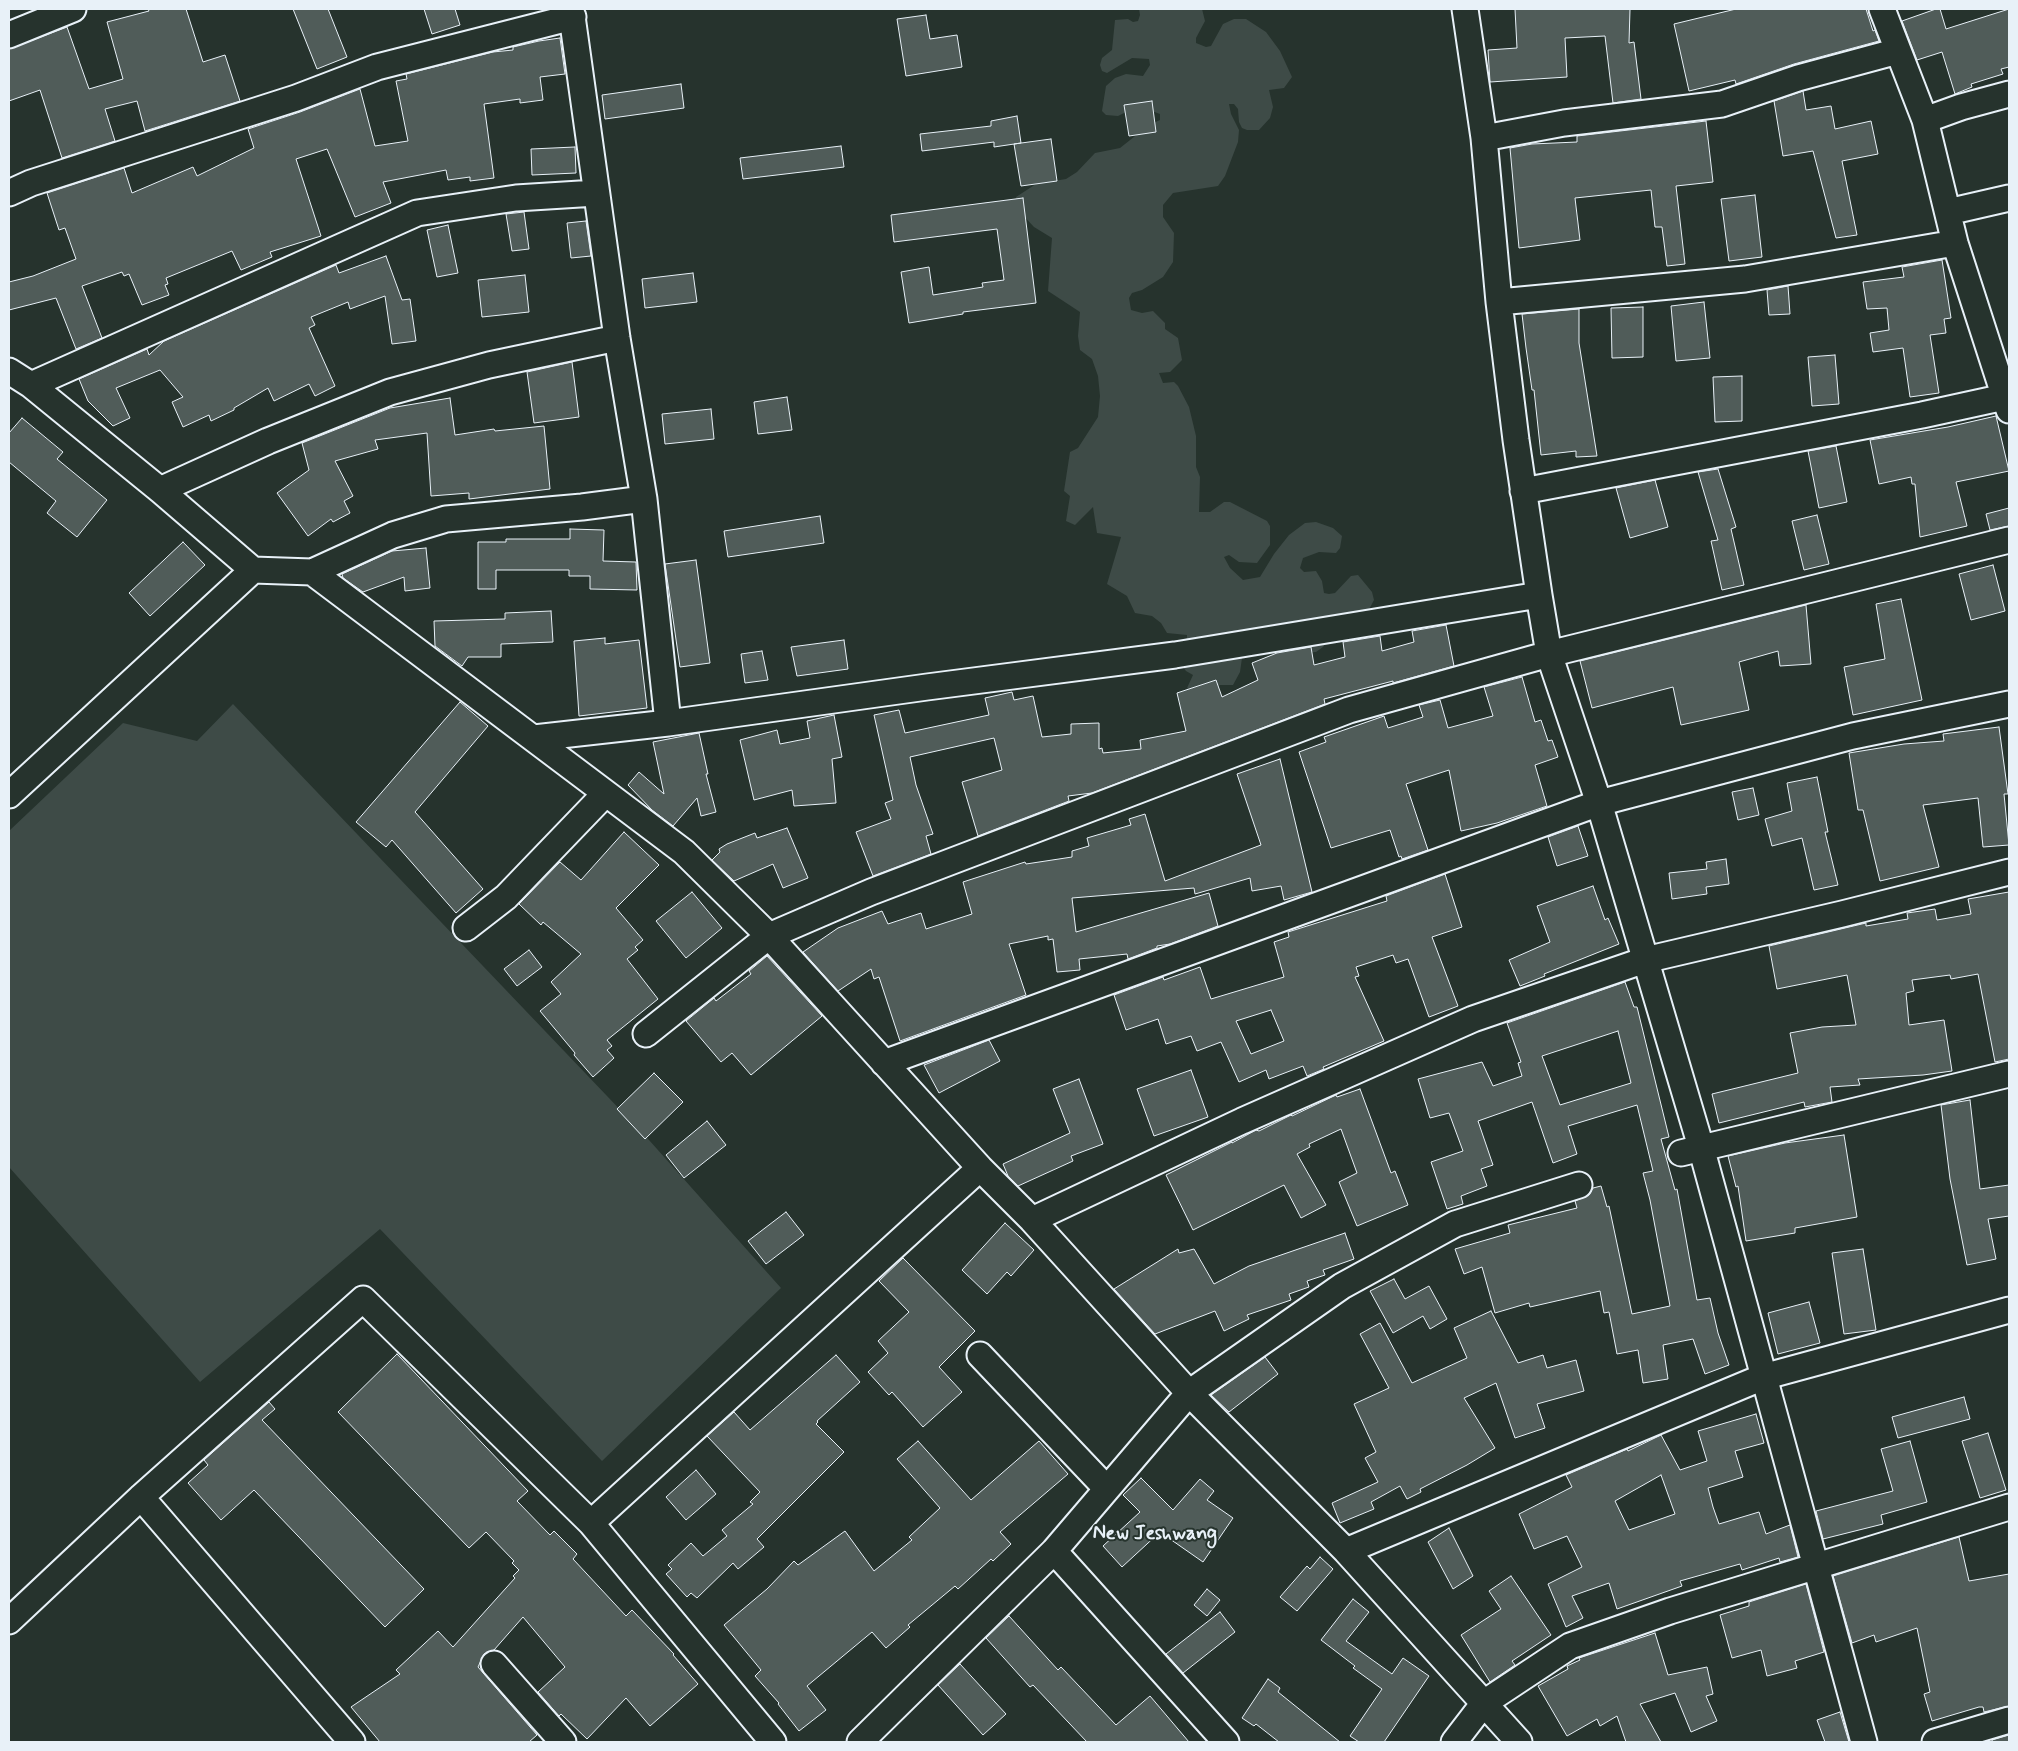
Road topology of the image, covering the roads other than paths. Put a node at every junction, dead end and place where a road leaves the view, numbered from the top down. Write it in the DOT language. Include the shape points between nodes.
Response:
graph roads {
  1 [pos="73,9"];
  2 [pos="1465,9"];
  3 [pos="1882,9"];
  4 [pos="572,13"];
  5 [pos="9,35"];
  6 [pos="1898,51"];
  7 [pos="2009,94"];
  8 [pos="1926,120"];
  9 [pos="1484,138"];
  10 [pos="9,193"];
  11 [pos="596,193"];
  12 [pos="2009,198"];
  13 [pos="1948,212"];
  14 [pos="1955,243"];
  15 [pos="1499,302"];
  16 [pos="617,338"];
  17 [pos="9,371"];
  18 [pos="31,385"];
  19 [pos="2008,401"];
  20 [pos="160,490"];
  21 [pos="1523,491"];
  22 [pos="644,499"];
  23 [pos="2009,540"];
  24 [pos="253,570"];
  25 [pos="312,572"];
  26 [pos="1539,595"];
  27 [pos="1550,654"];
  28 [pos="2009,704"];
  29 [pos="668,723"];
  30 [pos="534,738"];
  31 [pos="605,794"];
  32 [pos="9,795"];
  33 [pos="1599,803"];
  34 [pos="2009,872"];
  35 [pos="466,928"];
  36 [pos="769,936"];
  37 [pos="1645,960"];
  38 [pos="646,1034"];
  39 [pos="884,1063"];
  40 [pos="2009,1074"];
  41 [pos="1691,1150"];
  42 [pos="980,1168"];
  43 [pos="1579,1185"];
  44 [pos="1032,1220"];
  45 [pos="2009,1310"];
  46 [pos="980,1355"];
  47 [pos="1763,1377"];
  48 [pos="1189,1393"];
  49 [pos="1107,1489"];
  50 [pos="141,1497"];
  51 [pos="2009,1507"];
  52 [pos="591,1523"];
  53 [pos="1054,1551"];
  54 [pos="1346,1551"];
  55 [pos="1815,1566"];
  56 [pos="9,1620"];
  57 [pos="494,1664"];
  58 [pos="1484,1703"];
  59 [pos="2009,1720"];
  60 [pos="352,1742"];
  61 [pos="562,1742"];
  62 [pos="772,1742"];
  63 [pos="860,1742"];
  64 [pos="1226,1742"];
  65 [pos="1454,1742"];
  66 [pos="1519,1742"];
  67 [pos="1864,1742"];
  68 [pos="1935,1742"];
  1 -- 5 [label="street"];
  2 -- 9 [label="street"];
  3 -- 6 [label="street"];
  4 -- 10 [label="street" via="378,67 296,98 31,183"];
  4 -- 11 [label="street"];
  6 -- 8 [label="street"];
  6 -- 9 [label="street" via="1798,78 1722,104 1564,123"];
  7 -- 8 [label="street"];
  8 -- 13 [label="street"];
  9 -- 15 [label="street"];
  11 -- 16 [label="street"];
  11 -- 18 [label="street" via="516,198 417,213"];
  12 -- 13 [label="street"];
  13 -- 14 [label="street"];
  14 -- 15 [label="street" via="1745,279"];
  14 -- 19 [label="street"];
  15 -- 21 [label="street"];
  16 -- 20 [label="street" via="489,365 390,392 268,441"];
  16 -- 22 [label="street"];
  17 -- 18 [label="street"];
  18 -- 20 [label="street"];
  19 -- 21 [label="street"];
  20 -- 24 [label="street"];
  21 -- 26 [label="street"];
  22 -- 25 [label="street" via="446,519 393,535"];
  22 -- 29 [label="street"];
  23 -- 27 [label="street"];
  24 -- 25 [label="street"];
  24 -- 32 [label="street"];
  25 -- 30 [label="street"];
  26 -- 27 [label="street"];
  26 -- 29 [label="street" via="1175,655"];
  27 -- 33 [label="street"];
  27 -- 36 [label="street" via="1349,710 889,885"];
  28 -- 33 [label="street" via="1853,736"];
  29 -- 30 [label="street"];
  30 -- 31 [label="street"];
  31 -- 35 [label="street" via="506,897"];
  31 -- 36 [label="street" via="684,852"];
  33 -- 37 [label="street"];
  33 -- 39 [label="street"];
  34 -- 37 [label="street"];
  36 -- 38 [label="street"];
  36 -- 39 [label="street"];
  37 -- 41 [label="street"];
  37 -- 44 [label="street" via="1473,1018 1242,1121"];
  39 -- 42 [label="street"];
  40 -- 41 [label="street"];
  41 -- 47 [label="street"];
  42 -- 44 [label="street"];
  42 -- 52 [label="street"];
  43 -- 48 [label="street" via="1455,1224 1342,1286"];
  44 -- 48 [label="street"];
  45 -- 47 [label="street"];
  46 -- 49 [label="street"];
  47 -- 54 [label="street"];
  47 -- 55 [label="street"];
  48 -- 49 [label="street"];
  48 -- 54 [label="street"];
  49 -- 53 [label="street"];
  50 -- 52 [label="street" via="363,1299"];
  50 -- 56 [label="street"];
  50 -- 60 [label="street"];
  51 -- 55 [label="street"];
  52 -- 62 [label="street"];
  53 -- 63 [label="street"];
  53 -- 64 [label="street"];
  54 -- 58 [label="street"];
  55 -- 58 [label="street" via="1570,1646"];
  55 -- 67 [label="street"];
  57 -- 61 [label="street"];
  58 -- 65 [label="street"];
  58 -- 66 [label="street"];
  59 -- 68 [label="street"];
}
